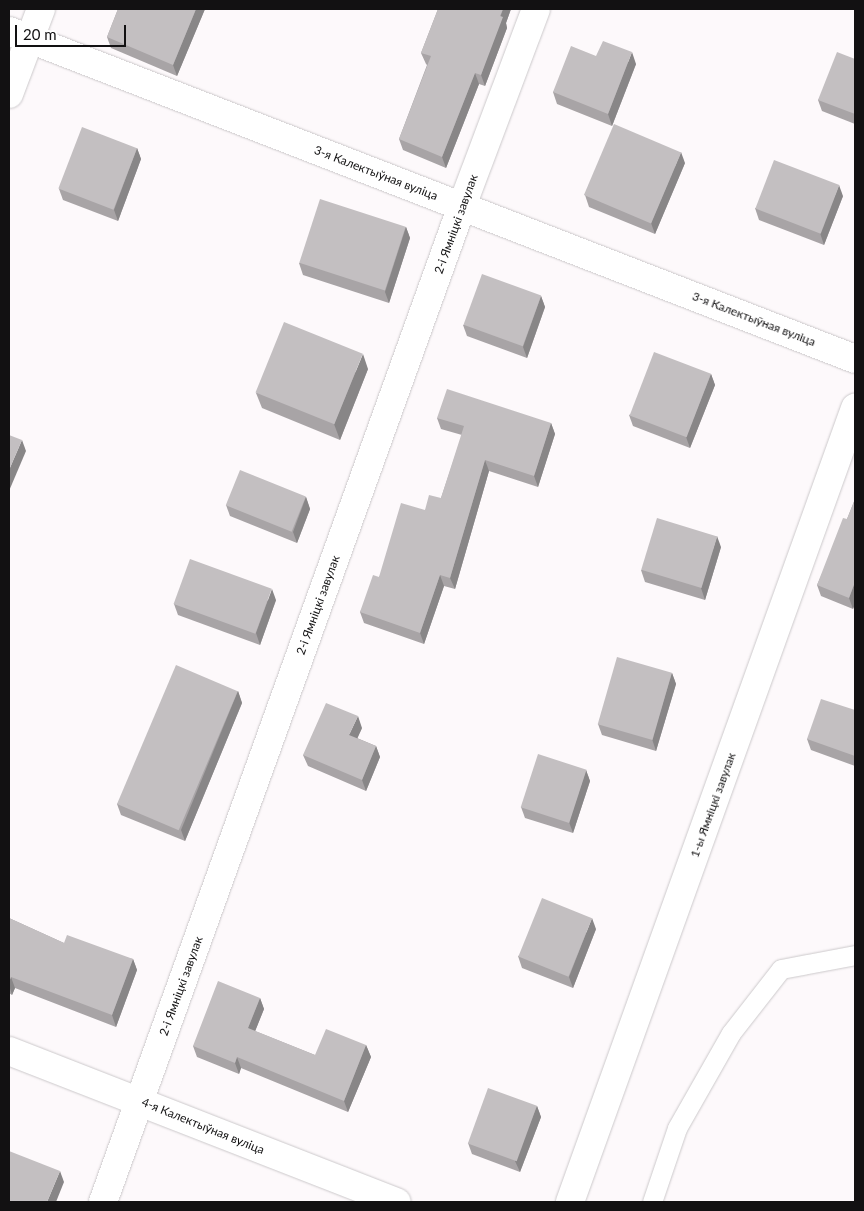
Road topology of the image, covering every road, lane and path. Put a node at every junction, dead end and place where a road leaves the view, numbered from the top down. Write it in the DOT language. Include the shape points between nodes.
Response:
graph roads {
  1 [pos="41,9"];
  2 [pos="536,9"];
  3 [pos="19,35"];
  4 [pos="9,94"];
  5 [pos="462,206"];
  6 [pos="855,359"];
  7 [pos="855,408"];
  8 [pos="855,955"];
  9 [pos="9,1051"];
  10 [pos="140,1101"];
  11 [pos="103,1202"];
  12 [pos="397,1202"];
  13 [pos="570,1202"];
  14 [pos="652,1202"];
  1 -- 3 [label="street"];
  2 -- 5 [label="street, 2-і Ямніцкі завулак"];
  3 -- 4 [label="street"];
  3 -- 5 [label="street, 3-я Калектыўная вуліца"];
  5 -- 6 [label="street, 3-я Калектыўная вуліца"];
  5 -- 10 [label="street, 2-і Ямніцкі завулак"];
  7 -- 13 [label="street, 1-ы Ямніцкі завулак"];
  8 -- 14 [label="lane" via="781,969 730,1033 677,1128"];
  9 -- 10 [label="street, 4-я Калектыўная вуліца"];
  10 -- 11 [label="street, 2-і Ямніцкі завулак"];
  10 -- 12 [label="street, 4-я Калектыўная вуліца"];
}
